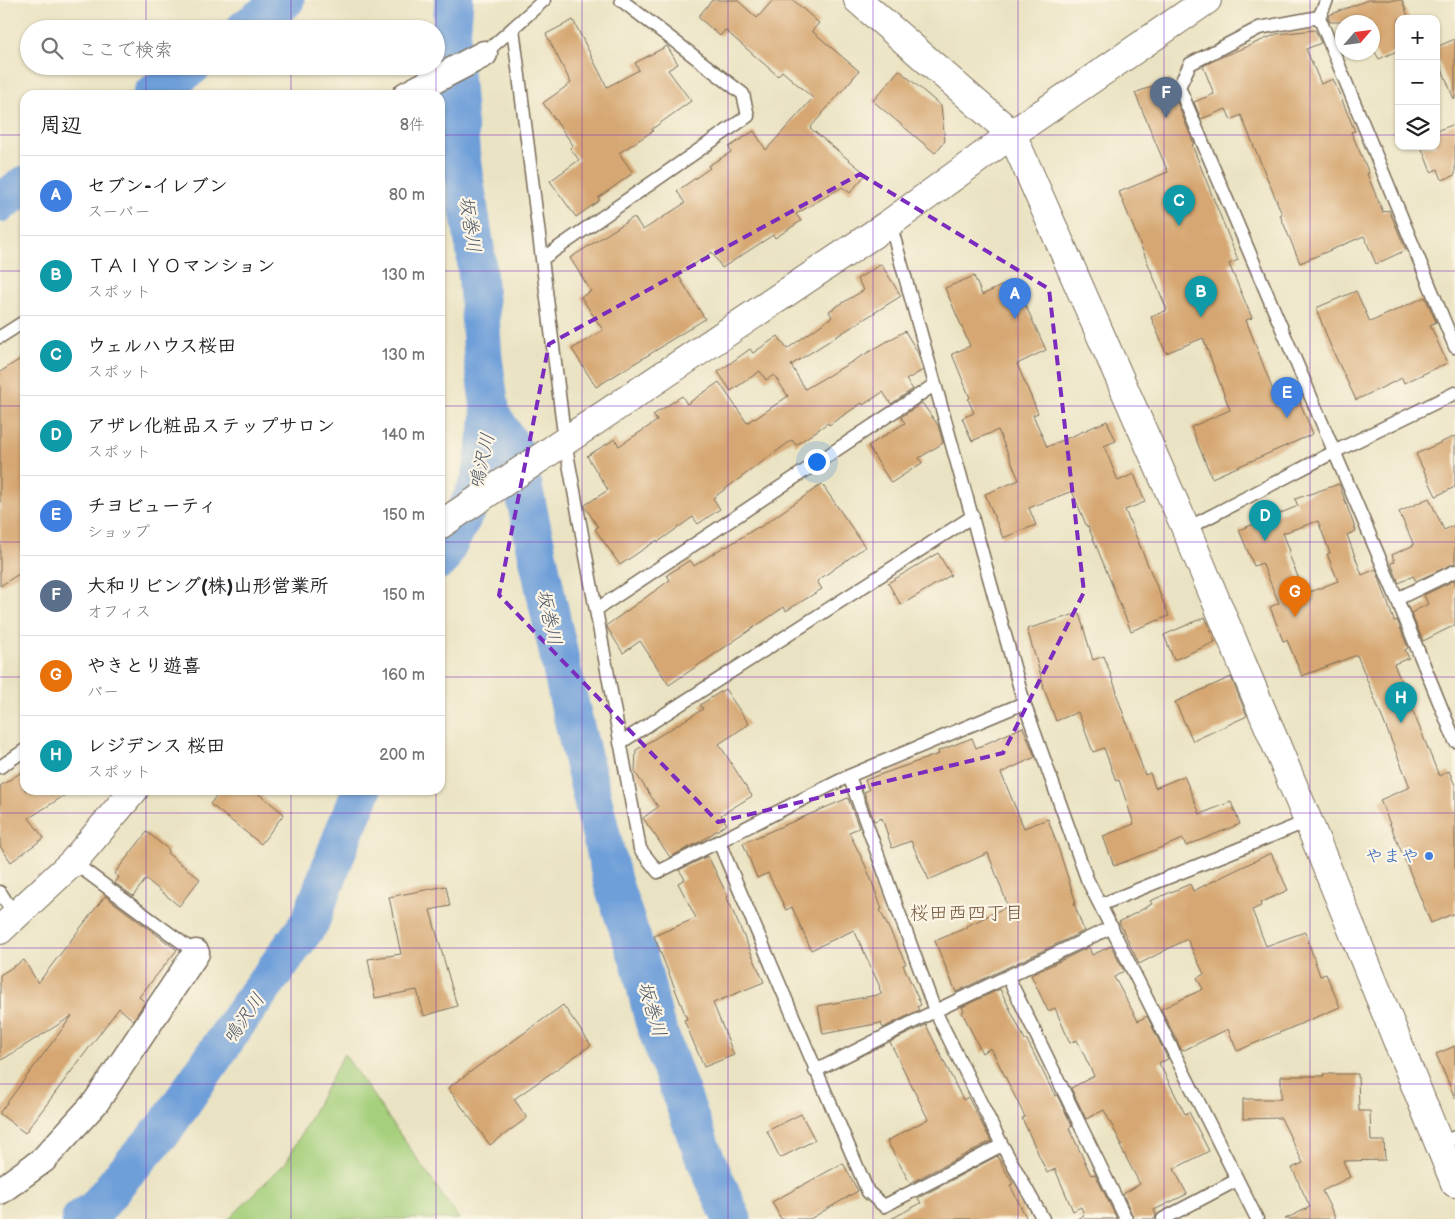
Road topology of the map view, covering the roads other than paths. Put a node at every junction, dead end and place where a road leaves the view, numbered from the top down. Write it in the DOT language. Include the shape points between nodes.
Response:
graph roads {
  1 [pos="544,0"];
  2 [pos="621,0"];
  3 [pos="858,0"];
  4 [pos="1207,0"];
  5 [pos="1326,0"];
  6 [pos="1319,17"];
  7 [pos="513,28"];
  8 [pos="484,54"];
  9 [pos="445,74"];
  10 [pos="444,75"];
  11 [pos="416,90"];
  12 [pos="1012,134"];
  13 [pos="890,223"];
  14 [pos="542,259"];
  15 [pos="20,324"];
  16 [pos="0,337"];
  17 [pos="1455,348"];
  18 [pos="934,385"];
  19 [pos="1455,393"];
  20 [pos="565,442"];
  21 [pos="1334,452"];
  22 [pos="973,516"];
  23 [pos="445,522"];
  24 [pos="1186,529"];
  25 [pos="1455,570"];
  26 [pos="1397,599"];
  27 [pos="597,608"];
  28 [pos="1024,704"];
  29 [pos="1455,741"];
  30 [pos="620,743"];
  31 [pos="20,753"];
  32 [pos="0,766"];
  33 [pos="849,776"];
  34 [pos="130,795"];
  35 [pos="1308,822"];
  36 [pos="719,842"];
  37 [pos="73,862"];
  38 [pos="0,892"];
  39 [pos="1100,905"];
  40 [pos="8,923"];
  41 [pos="1112,927"];
  42 [pos="196,953"];
  43 [pos="1008,977"];
  44 [pos="935,1011"];
  45 [pos="815,1071"];
  46 [pos="1447,1140"];
  47 [pos="1002,1145"];
  48 [pos="1237,1180"];
  49 [pos="1455,1183"];
  50 [pos="0,1191"];
  51 [pos="1043,1219"];
  52 [pos="1126,1219"];
  53 [pos="1163,1219"];
  54 [pos="1257,1219"];
  1 -- 7 [label="lane"];
  2 -- 14 [label="lane" via="743,94 748,116"];
  3 -- 12 [label="street"];
  4 -- 12 [label="street"];
  5 -- 6 [label="lane"];
  6 -- 17 [label="lane"];
  6 -- 21 [label="lane" via="1259,28 1190,64 1179,87"];
  7 -- 8 [label="lane"];
  7 -- 14 [label="lane"];
  8 -- 9 [label="street"];
  10 -- 11 [label="street"];
  12 -- 13 [label="street"];
  12 -- 24 [label="street"];
  13 -- 18 [label="lane"];
  13 -- 20 [label="street"];
  14 -- 20 [label="lane"];
  15 -- 16 [label="lane"];
  18 -- 22 [label="lane"];
  18 -- 27 [label="lane"];
  19 -- 21 [label="lane"];
  20 -- 23 [label="street"];
  20 -- 27 [label="lane"];
  21 -- 24 [label="lane"];
  21 -- 26 [label="lane"];
  22 -- 28 [label="lane"];
  22 -- 30 [label="lane"];
  24 -- 35 [label="street"];
  25 -- 26 [label="lane"];
  26 -- 29 [label="lane"];
  27 -- 30 [label="lane"];
  28 -- 33 [label="lane"];
  28 -- 39 [label="lane" via="1087,879"];
  30 -- 36 [label="lane" via="640,849 658,872"];
  31 -- 32 [label="lane"];
  33 -- 36 [label="lane"];
  33 -- 44 [label="lane"];
  34 -- 37 [label="street"];
  35 -- 39 [label="lane"];
  35 -- 46 [label="street"];
  36 -- 45 [label="lane"];
  37 -- 40 [label="street"];
  37 -- 42 [label="lane"];
  38 -- 40 [label="lane"];
  39 -- 41 [label="lane"];
  41 -- 43 [label="lane"];
  41 -- 48 [label="lane"];
  42 -- 50 [label="street" via="96,1102 43,1160"];
  43 -- 44 [label="lane"];
  43 -- 52 [label="lane"];
  44 -- 45 [label="lane"];
  44 -- 47 [label="lane"];
  45 -- 47 [label="lane" via="868,1192 884,1206"];
  46 -- 49 [label="street"];
  47 -- 51 [label="lane"];
  48 -- 53 [label="lane"];
  48 -- 54 [label="lane"];
}
